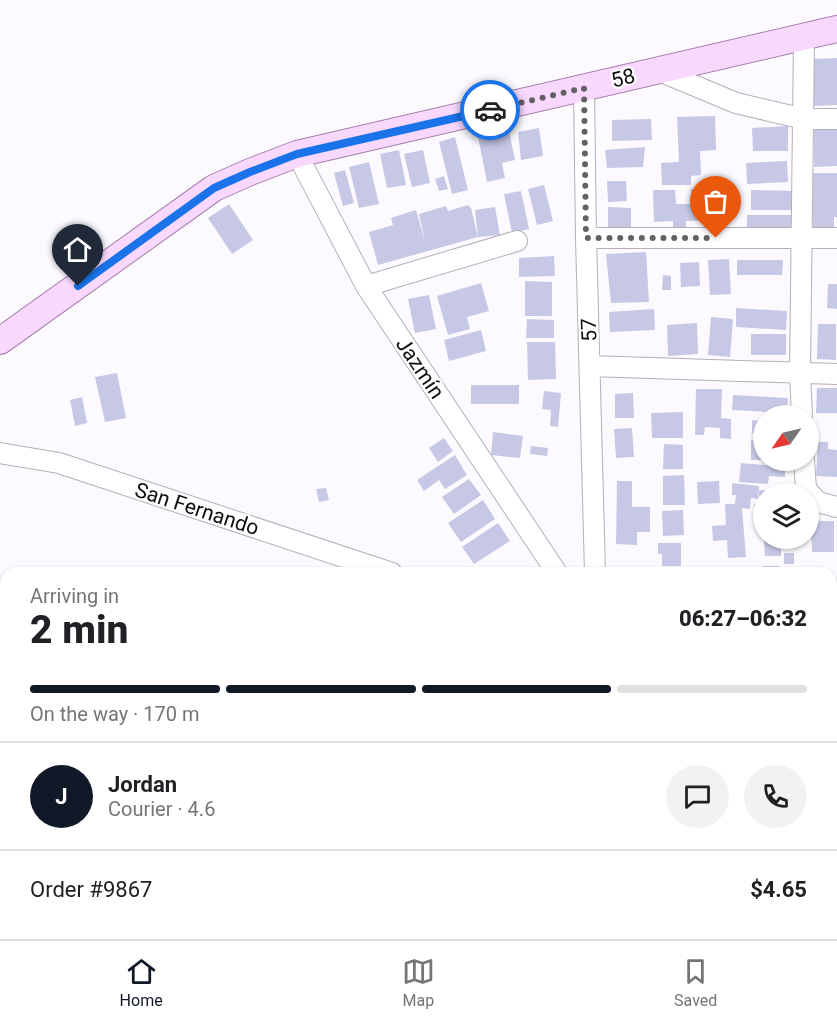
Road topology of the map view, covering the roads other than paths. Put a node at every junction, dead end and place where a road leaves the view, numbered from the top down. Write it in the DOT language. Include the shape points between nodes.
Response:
graph roads {
  1 [pos="837,29"];
  2 [pos="804,38"];
  3 [pos="657,70"];
  4 [pos="584,88"];
  5 [pos="837,118"];
  6 [pos="804,119"];
  7 [pos="297,154"];
  8 [pos="837,237"];
  9 [pos="586,238"];
  10 [pos="803,238"];
  11 [pos="517,241"];
  12 [pos="366,286"];
  13 [pos="0,341"];
  14 [pos="590,366"];
  15 [pos="800,373"];
  16 [pos="837,374"];
  17 [pos="801,405"];
  18 [pos="0,453"];
  19 [pos="805,471"];
  20 [pos="837,507"];
  21 [pos="374,567"];
  22 [pos="553,567"];
  23 [pos="595,567"];
  1 -- 2 [label="main road, 58"];
  2 -- 3 [label="main road, 58"];
  2 -- 6 [label="street"];
  3 -- 4 [label="main road, 58"];
  3 -- 6 [label="street" via="736,103"];
  4 -- 7 [label="main road, 58"];
  4 -- 9 [label="street, 57"];
  5 -- 6 [label="street"];
  6 -- 10 [label="street"];
  7 -- 12 [label="street, Jazmín"];
  7 -- 13 [label="main road, 58" via="214,188"];
  8 -- 10 [label="street"];
  9 -- 10 [label="street"];
  9 -- 14 [label="street, 57"];
  10 -- 15 [label="street"];
  11 -- 12 [label="street"];
  12 -- 22 [label="street, Jazmín"];
  14 -- 15 [label="street"];
  14 -- 23 [label="street, 57"];
  15 -- 16 [label="street"];
  15 -- 17 [label="street"];
  18 -- 21 [label="street, San Fernando" via="59,463"];
  19 -- 20 [label="street" via="806,489 818,502"];
}
